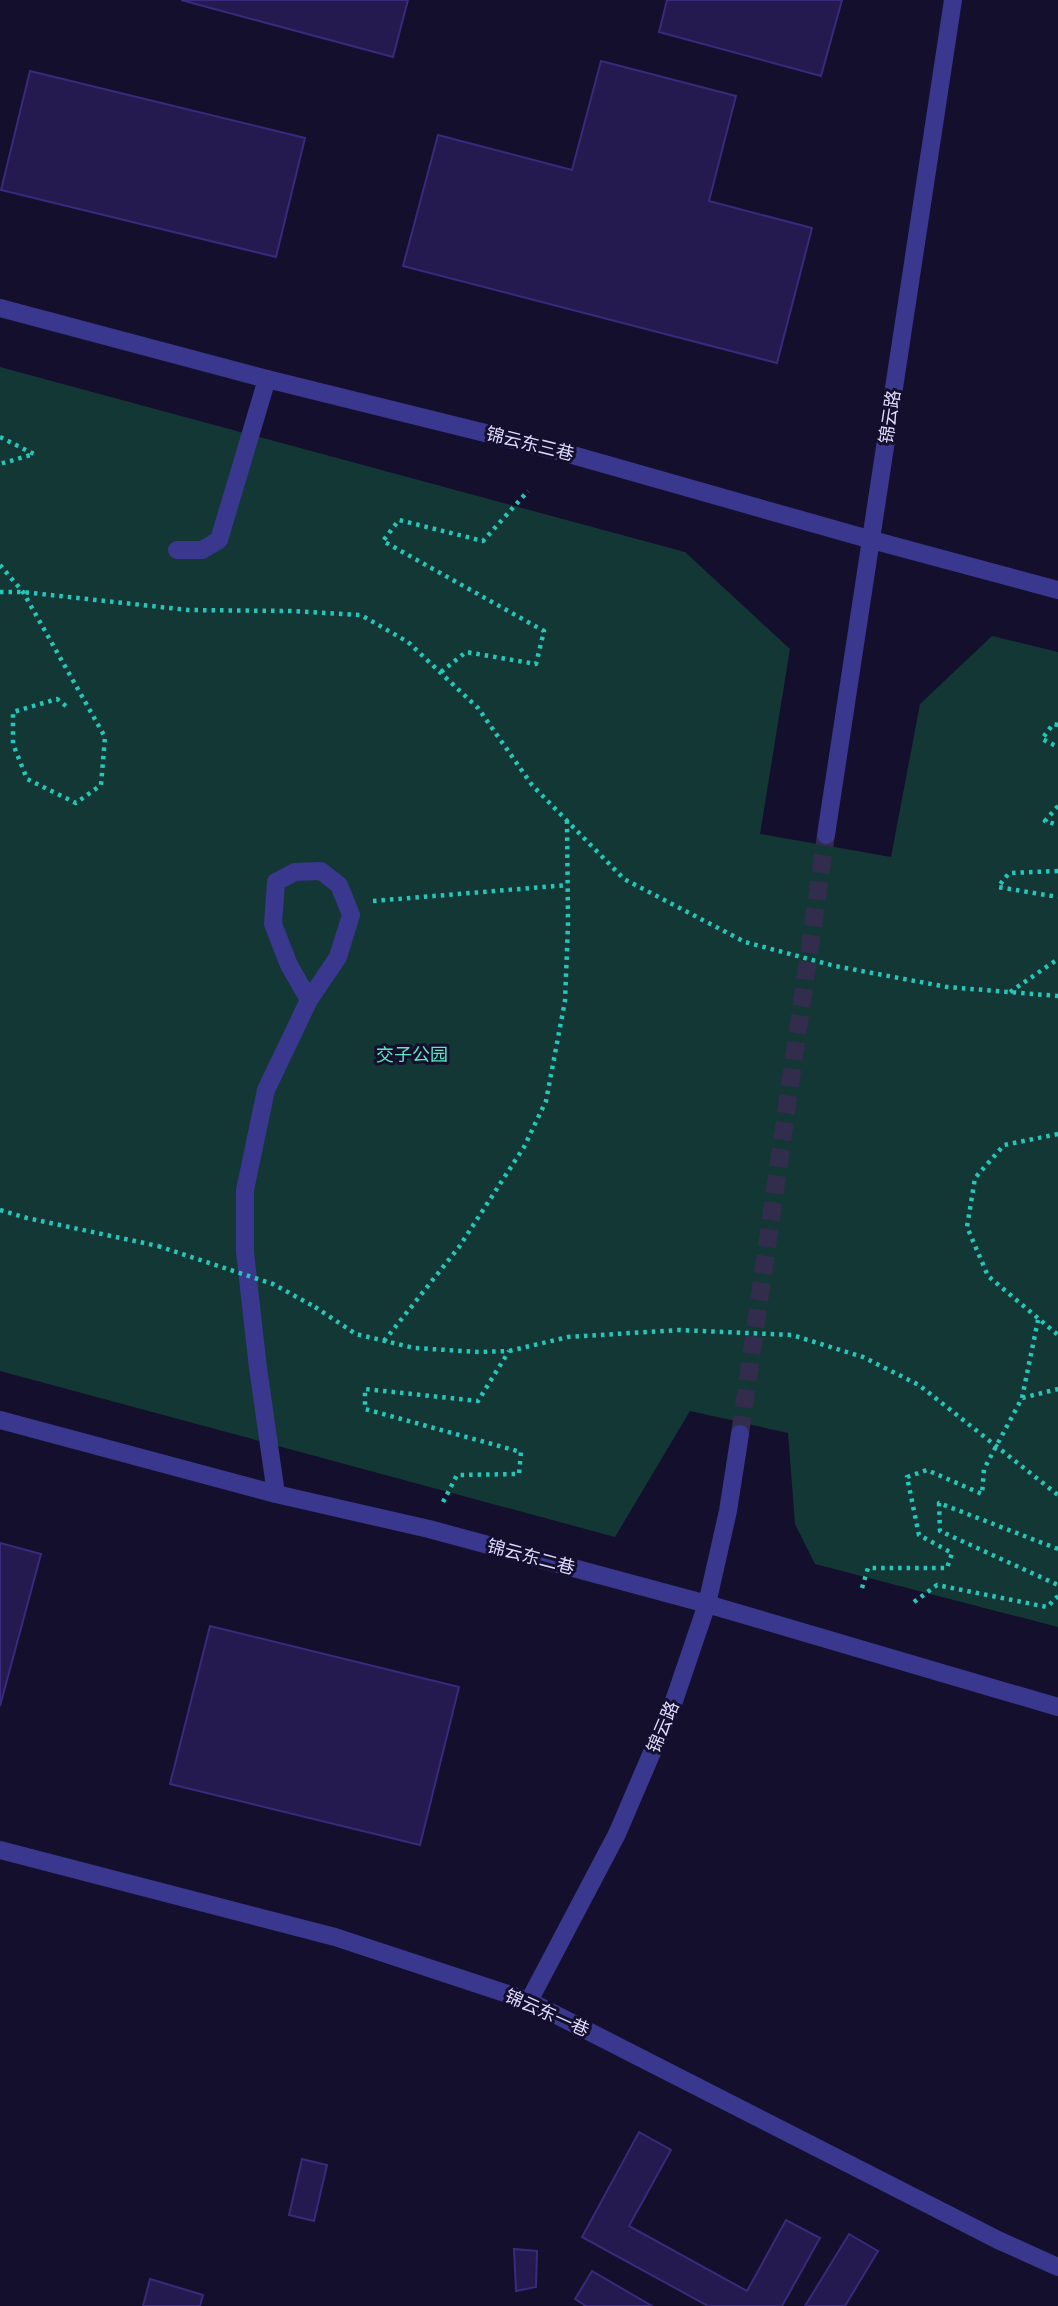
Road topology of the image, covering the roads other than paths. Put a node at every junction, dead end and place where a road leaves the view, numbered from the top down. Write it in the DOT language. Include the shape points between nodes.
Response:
graph roads {
  1 [pos="953,0"];
  2 [pos="0,308"];
  3 [pos="267,379"];
  4 [pos="872,540"];
  5 [pos="177,550"];
  6 [pos="1058,590"];
  7 [pos="826,835"];
  8 [pos="309,1000"];
  9 [pos="0,1420"];
  10 [pos="740,1434"];
  11 [pos="276,1494"];
  12 [pos="707,1604"];
  13 [pos="1058,1707"];
  14 [pos="0,1850"];
  15 [pos="529,2001"];
  16 [pos="1058,2267"];
  1 -- 4 [label="street, 锦云路"];
  2 -- 3 [label="street, 锦云东三巷"];
  3 -- 4 [label="street, 锦云东三巷" via="562,452"];
  3 -- 5 [label="street" via="219,540 202,550"];
  4 -- 6 [label="street, 锦云东三巷"];
  4 -- 7 [label="street, 锦云路"];
  8 -- 8 [label="street" via="338,957 351,915 339,885 321,871 295,872 276,882 273,924"];
  8 -- 11 [label="street" via="266,1090 244,1190 245,1252"];
  9 -- 11 [label="street, 锦云东二巷"];
  10 -- 12 [label="street, 锦云路"];
  11 -- 12 [label="street, 锦云东二巷" via="429,1529"];
  12 -- 13 [label="street, 锦云东二巷"];
  12 -- 15 [label="street, 锦云路" via="674,1701 617,1834"];
  14 -- 15 [label="street, 锦云东一巷" via="335,1937"];
  15 -- 16 [label="street, 锦云东一巷"];
}
